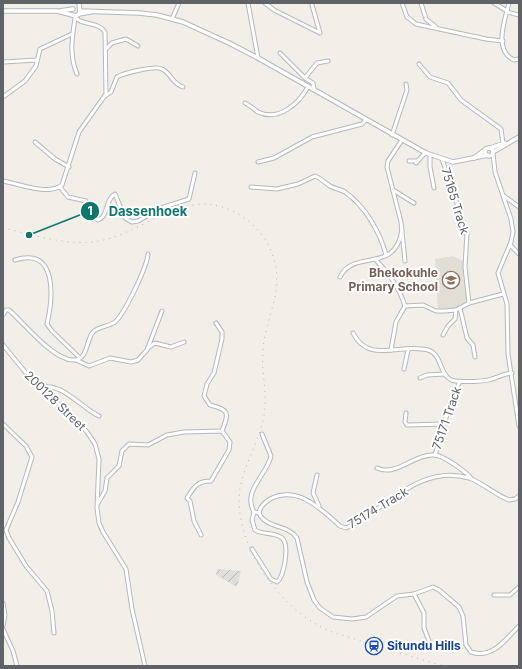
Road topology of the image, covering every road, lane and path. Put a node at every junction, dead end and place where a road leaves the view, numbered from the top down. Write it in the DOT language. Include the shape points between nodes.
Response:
graph roads {
  1 [pos="79,3"];
  2 [pos="179,3"];
  3 [pos="248,3"];
  4 [pos="265,3"];
  5 [pos="402,3"];
  6 [pos="421,3"];
  7 [pos="494,3"];
  8 [pos="509,3"];
  9 [pos="499,4"];
  10 [pos="312,5"];
  11 [pos="73,9"];
  12 [pos="3,11"];
  13 [pos="57,11"];
  14 [pos="507,12"];
  15 [pos="77,14"];
  16 [pos="519,15"];
  17 [pos="172,19"];
  18 [pos="437,28"];
  19 [pos="72,34"];
  20 [pos="503,41"];
  21 [pos="138,46"];
  22 [pos="106,49"];
  23 [pos="280,53"];
  24 [pos="258,58"];
  25 [pos="519,59"];
  26 [pos="37,60"];
  27 [pos="328,61"];
  28 [pos="3,62"];
  29 [pos="419,64"];
  30 [pos="77,74"];
  31 [pos="305,78"];
  32 [pos="406,84"];
  33 [pos="183,87"];
  34 [pos="308,87"];
  35 [pos="314,90"];
  36 [pos="3,96"];
  37 [pos="105,96"];
  38 [pos="245,103"];
  39 [pos="366,120"];
  40 [pos="392,135"];
  41 [pos="519,137"];
  42 [pos="402,140"];
  43 [pos="35,142"];
  44 [pos="510,142"];
  45 [pos="502,144"];
  46 [pos="488,149"];
  47 [pos="425,153"];
  48 [pos="493,153"];
  49 [pos="430,155"];
  50 [pos="488,156"];
  51 [pos="473,159"];
  52 [pos="442,160"];
  53 [pos="409,161"];
  54 [pos="258,162"];
  55 [pos="493,164"];
  56 [pos="69,167"];
  57 [pos="195,173"];
  58 [pos="3,181"];
  59 [pos="60,187"];
  60 [pos="251,187"];
  61 [pos="434,188"];
  62 [pos="393,190"];
  63 [pos="503,195"];
  64 [pos="414,203"];
  65 [pos="519,207"];
  66 [pos="402,228"];
  67 [pos="510,245"];
  68 [pos="148,254"];
  69 [pos="519,254"];
  70 [pos="386,255"];
  71 [pos="14,260"];
  72 [pos="376,260"];
  73 [pos="406,261"];
  74 [pos="340,278"];
  75 [pos="503,294"];
  76 [pos="469,303"];
  77 [pos="405,306"];
  78 [pos="460,308"];
  79 [pos="456,310"];
  80 [pos="162,311"];
  81 [pos="3,315"];
  82 [pos="216,323"];
  83 [pos="353,333"];
  84 [pos="443,335"];
  85 [pos="184,342"];
  86 [pos="3,345"];
  87 [pos="148,348"];
  88 [pos="391,350"];
  89 [pos="408,350"];
  90 [pos="475,357"];
  91 [pos="78,359"];
  92 [pos="404,369"];
  93 [pos="512,373"];
  94 [pos="445,374"];
  95 [pos="420,378"];
  96 [pos="460,381"];
  97 [pos="41,388"];
  98 [pos="517,402"];
  99 [pos="406,413"];
  100 [pos="99,416"];
  101 [pos="3,424"];
  102 [pos="444,424"];
  103 [pos="519,426"];
  104 [pos="222,431"];
  105 [pos="262,434"];
  106 [pos="435,455"];
  107 [pos="377,468"];
  108 [pos="317,475"];
  109 [pos="472,479"];
  110 [pos="519,496"];
  111 [pos="98,503"];
  112 [pos="320,507"];
  113 [pos="254,512"];
  114 [pos="259,513"];
  115 [pos="201,535"];
  116 [pos="252,549"];
  117 [pos="519,587"];
  118 [pos="414,594"];
  119 [pos="494,595"];
  120 [pos="3,603"];
  121 [pos="519,626"];
  122 [pos="3,628"];
  123 [pos="54,633"];
  124 [pos="429,641"];
  125 [pos="17,666"];
  126 [pos="145,666"];
  1 -- 11 [label="street"];
  1 -- 15 [label="street"];
  2 -- 17 [label="street"];
  3 -- 24 [label="street"];
  4 -- 10 [label="street" via="320,33"];
  5 -- 18 [label="street" via="406,15 414,23"];
  6 -- 18 [label="street" via="426,19"];
  7 -- 9 [label="street"];
  8 -- 14 [label="street"];
  9 -- 14 [label="street"];
  11 -- 13 [label="street"];
  11 -- 15 [label="street"];
  11 -- 15 [label="street"];
  12 -- 13 [label="street"];
  13 -- 15 [label="street"];
  14 -- 16 [label="street"];
  14 -- 20 [label="street"];
  15 -- 17 [label="street" via="96,11 139,13"];
  15 -- 19 [label="street"];
  15 -- 22 [label="street" via="82,21 103,28 106,34"];
  17 -- 24 [label="street" via="204,31"];
  18 -- 20 [label="street"];
  19 -- 26 [label="street" via="41,49"];
  19 -- 30 [label="street" via="72,62"];
  20 -- 25 [label="street" via="509,57"];
  21 -- 22 [label="street" via="126,39 112,43"];
  22 -- 37 [label="street"];
  23 -- 31 [label="street"];
  24 -- 34 [label="street"];
  26 -- 28 [label="street"];
  26 -- 36 [label="street" via="25,81"];
  27 -- 31 [label="street" via="316,63"];
  29 -- 45 [label="street" via="430,76 448,83 461,100 501,129"];
  31 -- 35 [label="street" via="314,85"];
  32 -- 40 [label="street" via="407,90"];
  33 -- 37 [label="street" via="173,81 164,70 156,67 117,77 113,89"];
  34 -- 35 [label="street"];
  34 -- 38 [label="street" via="293,106 283,111 259,112"];
  35 -- 39 [label="street"];
  37 -- 56 [label="street" via="80,132"];
  39 -- 40 [label="street"];
  39 -- 54 [label="street" via="362,124 312,137 274,158"];
  40 -- 42 [label="street"];
  41 -- 44 [label="street"];
  42 -- 47 [label="street"];
  42 -- 62 [label="street" via="387,164"];
  43 -- 56 [label="street"];
  44 -- 45 [label="street"];
  44 -- 48 [label="street"];
  45 -- 46 [label="street"];
  46 -- 48 [label="street"];
  46 -- 50 [label="street" via="485,152"];
  46 -- 51 [label="street"];
  47 -- 49 [label="street"];
  47 -- 53 [label="street" via="417,162"];
  48 -- 50 [label="street"];
  48 -- 55 [label="street"];
  49 -- 52 [label="street"];
  49 -- 61 [label="street"];
  50 -- 51 [label="street"];
  50 -- 55 [label="street"];
  51 -- 52 [label="street" via="453,162"];
  52 -- 76 [label="street, 75165 Track" via="467,233 465,267"];
  55 -- 63 [label="street"];
  56 -- 59 [label="street"];
  57 -- 59 [label="street" via="189,199 161,208 132,222 125,218 117,196 113,194 104,215 98,220 93,217 86,201 68,197"];
  58 -- 59 [label="street" via="45,190"];
  60 -- 70 [label="street" via="277,189 298,184 315,176 343,191 365,212"];
  62 -- 64 [label="street"];
  62 -- 66 [label="street"];
  63 -- 65 [label="street"];
  63 -- 67 [label="street" via="512,224"];
  66 -- 70 [label="street" via="396,247"];
  66 -- 73 [label="street"];
  67 -- 69 [label="street"];
  67 -- 75 [label="street" via="498,273"];
  68 -- 91 [label="street" via="144,272 121,316 113,323 94,331 85,352"];
  70 -- 72 [label="street"];
  71 -- 91 [label="street" via="32,258 44,265 52,284 48,324"];
  72 -- 74 [label="street" via="348,266"];
  72 -- 77 [label="street" via="395,283"];
  75 -- 76 [label="street"];
  75 -- 93 [label="street"];
  76 -- 78 [label="street"];
  77 -- 79 [label="street" via="420,305 445,312"];
  77 -- 88 [label="street" via="396,322"];
  78 -- 79 [label="street"];
  78 -- 90 [label="street" via="467,338 473,345"];
  79 -- 84 [label="street" via="456,319"];
  80 -- 87 [label="street"];
  81 -- 91 [label="street" via="7,309 50,348 71,360"];
  82 -- 104 [label="street" via="222,332 222,339 215,369 204,396 210,405 220,407 226,412"];
  83 -- 88 [label="street" via="365,349"];
  85 -- 87 [label="street" via="171,347 155,343"];
  86 -- 97 [label="street, 200128 Street" via="25,373"];
  87 -- 91 [label="street" via="144,355 134,362 110,358 89,366"];
  88 -- 89 [label="street"];
  89 -- 92 [label="street"];
  89 -- 94 [label="street" via="433,352"];
  93 -- 96 [label="street" via="489,380"];
  93 -- 98 [label="street"];
  94 -- 95 [label="street"];
  94 -- 96 [label="street" via="451,380"];
  96 -- 102 [label="street, 75171 Track"];
  97 -- 100 [label="street" via="55,387"];
  97 -- 111 [label="street, 200128 Street" via="80,424 95,444 99,458"];
  98 -- 103 [label="street"];
  99 -- 102 [label="street" via="407,425"];
  101 -- 123 [label="street" via="26,446 32,457 7,533 26,566 47,591"];
  102 -- 106 [label="street, 75171 Track"];
  104 -- 111 [label="street" via="184,432 167,435 148,445 129,444 122,451 119,466 107,478 105,491"];
  104 -- 115 [label="street" via="230,442 229,450 211,481 202,481 193,487 187,498"];
  105 -- 113 [label="street" via="271,456 251,495 250,503"];
  106 -- 107 [label="street" via="417,458 390,471"];
  106 -- 109 [label="street" via="456,466"];
  108 -- 112 [label="street" via="313,494"];
  109 -- 110 [label="street, 75174 Track" via="509,500"];
  109 -- 112 [label="street, 75174 Track" via="450,475 432,477 389,499 346,528 340,526"];
  111 -- 126 [label="street, 200128 Street" via="100,528 120,558 129,578 132,609"];
  112 -- 114 [label="street, 75174 Track" via="299,497 281,495 268,501"];
  113 -- 114 [label="street"];
  113 -- 116 [label="street" via="252,520 255,530 284,540 286,551 281,579 277,582 271,579"];
  114 -- 118 [label="street" via="267,522 294,533 311,592 326,613 342,619 360,618 370,615 397,596"];
  117 -- 119 [label="street" via="510,595"];
  118 -- 121 [label="street" via="436,587 458,605 463,616 466,645 468,650 474,653 493,651"];
  118 -- 124 [label="street" via="424,613 424,628"];
  120 -- 122 [label="street"];
  122 -- 125 [label="street" via="17,660"];
}
